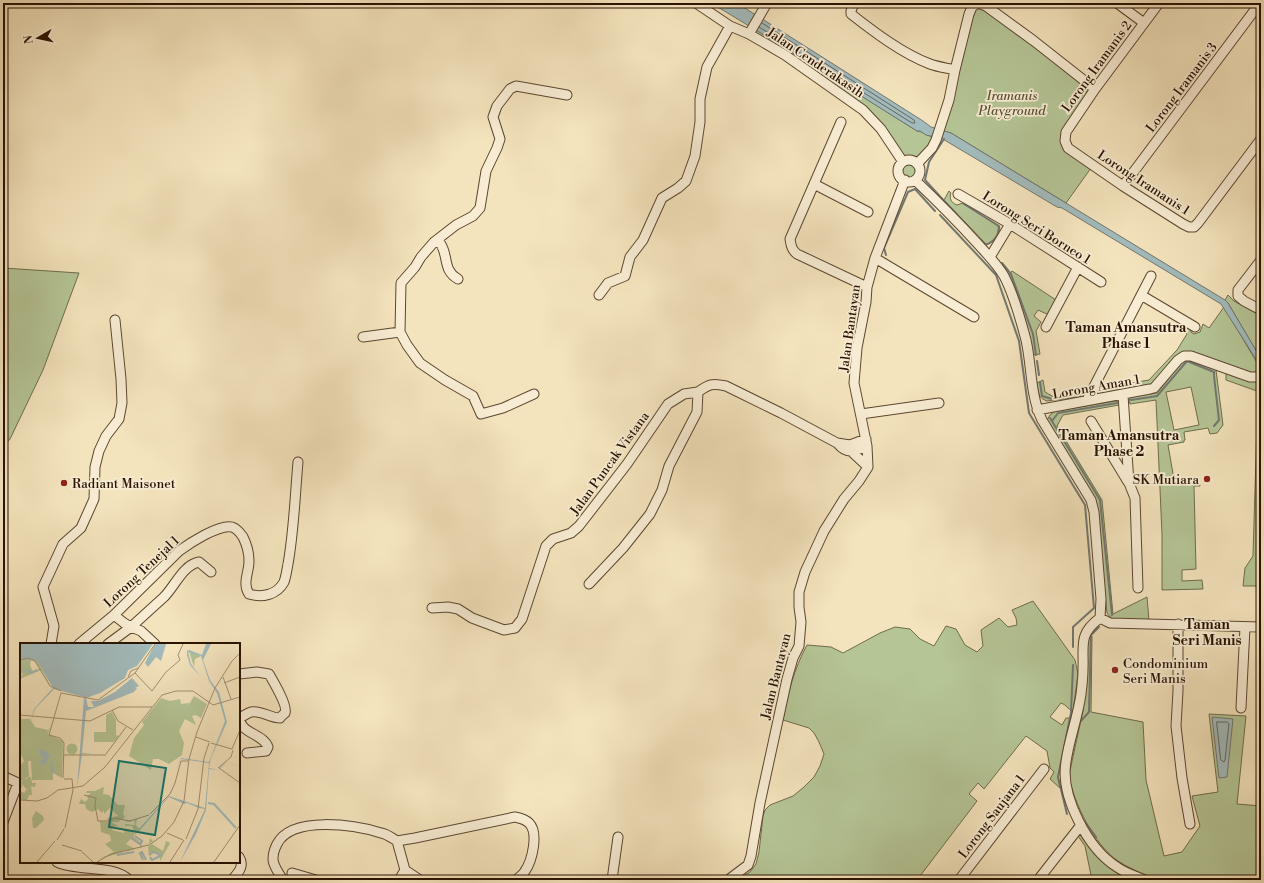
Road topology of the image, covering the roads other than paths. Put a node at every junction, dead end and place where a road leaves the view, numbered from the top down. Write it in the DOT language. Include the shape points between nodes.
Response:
graph roads {
  1 [pos="696,3"];
  2 [pos="767,3"];
  3 [pos="854,3"];
  4 [pos="1117,3"];
  5 [pos="1159,3"];
  6 [pos="1260,3"];
  7 [pos="1144,23"];
  8 [pos="730,26"];
  9 [pos="750,31"];
  10 [pos="955,70"];
  11 [pos="1095,89"];
  12 [pos="567,95"];
  13 [pos="841,122"];
  14 [pos="1261,139"];
  15 [pos="1068,148"];
  16 [pos="903,162"];
  17 [pos="917,164"];
  18 [pos="905,180"];
  19 [pos="915,180"];
  20 [pos="814,184"];
  21 [pos="1123,186"];
  22 [pos="958,194"];
  23 [pos="868,212"];
  24 [pos="1010,224"];
  25 [pos="434,242"];
  26 [pos="990,257"];
  27 [pos="875,258"];
  28 [pos="1261,260"];
  29 [pos="1078,267"];
  30 [pos="1151,276"];
  31 [pos="458,279"];
  32 [pos="1101,282"];
  33 [pos="867,287"];
  34 [pos="599,295"];
  35 [pos="1141,295"];
  36 [pos="1261,310"];
  37 [pos="974,317"];
  38 [pos="115,320"];
  39 [pos="1046,327"];
  40 [pos="1195,327"];
  41 [pos="400,332"];
  42 [pos="363,337"];
  43 [pos="1261,374"];
  44 [pos="698,392"];
  45 [pos="534,394"];
  46 [pos="1123,395"];
  47 [pos="1087,400"];
  48 [pos="939,403"];
  49 [pos="1037,410"];
  50 [pos="861,414"];
  51 [pos="1091,420"];
  52 [pos="866,443"];
  53 [pos="837,444"];
  54 [pos="852,452"];
  55 [pos="298,462"];
  56 [pos="868,467"];
  57 [pos="1129,483"];
  58 [pos="211,572"];
  59 [pos="589,584"];
  60 [pos="1138,588"];
  61 [pos="432,608"];
  62 [pos="114,615"];
  63 [pos="1100,618"];
  64 [pos="1178,624"];
  65 [pos="131,627"];
  66 [pos="1245,627"];
  67 [pos="1261,627"];
  68 [pos="51,643"];
  69 [pos="80,643"];
  70 [pos="109,643"];
  71 [pos="154,643"];
  72 [pos="240,674"];
  73 [pos="1241,708"];
  74 [pos="240,718"];
  75 [pos="240,723"];
  76 [pos="247,753"];
  77 [pos="1044,768"];
  78 [pos="3,776"];
  79 [pos="3,794"];
  80 [pos="12,798"];
  81 [pos="3,822"];
  82 [pos="1190,824"];
  83 [pos="1081,825"];
  84 [pos="618,837"];
  85 [pos="397,841"];
  86 [pos="240,859"];
  87 [pos="59,863"];
  88 [pos="406,870"];
  89 [pos="292,873"];
  90 [pos="129,880"];
  91 [pos="232,880"];
  92 [pos="283,880"];
  93 [pos="316,880"];
  94 [pos="399,880"];
  95 [pos="420,880"];
  96 [pos="516,880"];
  97 [pos="612,880"];
  98 [pos="728,880"];
  99 [pos="959,880"];
  100 [pos="1038,880"];
  101 [pos="1145,880"];
  1 -- 8 [label="street, Jalan Cenderakasih"];
  2 -- 9 [label="street"];
  3 -- 10 [label="street" via="851,14 887,41 932,65"];
  4 -- 7 [label="street"];
  5 -- 7 [label="street, Lorong Iramanis 2"];
  6 -- 21 [label="street, Lorong Iramanis 3"];
  7 -- 11 [label="street, Lorong Iramanis 2"];
  8 -- 9 [label="street, Jalan Cenderakasih"];
  8 -- 34 [label="street" via="707,67 700,99 700,122 695,156 686,180 662,198 643,240 630,256 625,276 608,283"];
  9 -- 16 [label="street, Jalan Cenderakasih" via="863,110 881,129"];
  10 -- 11 [label="street" via="969,14 972,7 978,3 986,6 1034,41"];
  10 -- 17 [label="street" via="949,100 936,140"];
  11 -- 15 [label="street, Lorong Iramanis 2" via="1066,132 1065,141"];
  12 -- 25 [label="street" via="516,86 510,89 496,106 493,117 500,139 486,171 480,208 473,216"];
  13 -- 20 [label="street"];
  14 -- 21 [label="street, Lorong Iramanis 1" via="1194,227 1188,227"];
  15 -- 21 [label="street, Lorong Iramanis 1"];
  16 -- 17 [label="street" via="910,160"];
  16 -- 18 [label="street" via="899,171"];
  17 -- 19 [label="street" via="920,173"];
  18 -- 19 [label="street"];
  18 -- 27 [label="street, Jalan Bantayan"];
  19 -- 26 [label="street"];
  20 -- 23 [label="street"];
  20 -- 33 [label="street" via="790,239 792,249 797,254"];
  22 -- 24 [label="street, Lorong Seri Borneo 1"];
  24 -- 26 [label="street"];
  24 -- 29 [label="street, Lorong Seri Borneo 1"];
  25 -- 31 [label="street" via="440,243 450,273"];
  25 -- 41 [label="street" via="401,283"];
  26 -- 49 [label="street" via="1004,276 1021,323"];
  27 -- 33 [label="street, Jalan Bantayan"];
  27 -- 37 [label="street"];
  28 -- 36 [label="street" via="1238,290 1238,296"];
  29 -- 32 [label="street, Lorong Seri Borneo 1"];
  29 -- 39 [label="street"];
  30 -- 35 [label="street"];
  33 -- 50 [label="street, Jalan Bantayan" via="854,383"];
  35 -- 40 [label="street"];
  35 -- 47 [label="street"];
  38 -- 68 [label="street" via="122,379 121,412 99,451 95,467 94,499 81,528 64,544 43,588 54,626"];
  41 -- 42 [label="street"];
  41 -- 45 [label="street" via="406,345 420,363 473,396 480,414 503,408"];
  43 -- 46 [label="street, Lorong Aman 1" via="1258,377 1250,377 1191,356 1184,356 1154,388"];
  44 -- 53 [label="street, Jalan Puncak Vistana" via="708,385 726,386"];
  44 -- 59 [label="street" via="697,412 669,466 662,490 650,514"];
  44 -- 61 [label="street, Jalan Puncak Vistana" via="684,394 668,404 627,464 579,526 570,533 553,539 546,546 522,619 515,628 504,630 453,608"];
  46 -- 47 [label="street, Lorong Aman 1"];
  46 -- 57 [label="street"];
  47 -- 49 [label="street, Lorong Aman 1"];
  48 -- 50 [label="street"];
  49 -- 63 [label="street" via="1091,500 1101,598"];
  50 -- 52 [label="street, Jalan Bantayan"];
  51 -- 57 [label="street"];
  52 -- 53 [label="street"];
  52 -- 54 [label="street"];
  52 -- 56 [label="street, Jalan Bantayan"];
  53 -- 54 [label="street, Jalan Puncak Vistana"];
  54 -- 56 [label="street, Jalan Puncak Vistana"];
  55 -- 62 [label="street, Lorong Tenejal 1" via="291,549 284,582 277,589 268,596 249,594 245,586 249,562 245,541 238,530 224,527 191,542 179,551"];
  56 -- 98 [label="street, Jalan Bantayan" via="824,531 804,572 799,592 799,646 787,679 760,803 754,845 748,865"];
  57 -- 60 [label="street" via="1135,498"];
  58 -- 65 [label="street" via="199,562 194,563 165,596"];
  62 -- 65 [label="street"];
  62 -- 69 [label="street, Lorong Tenejal 1"];
  63 -- 64 [label="street" via="1110,622"];
  63 -- 83 [label="street" via="1084,634 1080,699 1066,763 1066,786"];
  64 -- 66 [label="street"];
  64 -- 82 [label="street" via="1176,726"];
  65 -- 70 [label="street"];
  65 -- 71 [label="street" via="142,631"];
  66 -- 67 [label="street"];
  66 -- 73 [label="street"];
  72 -- 74 [label="street" via="269,674 277,686 285,709 280,718 261,712 252,712"];
  75 -- 76 [label="street" via="267,742 266,751"];
  77 -- 99 [label="street, Lorong Saujana 1"];
  78 -- 80 [label="street" via="18,783"];
  79 -- 80 [label="street"];
  80 -- 81 [label="street"];
  83 -- 100 [label="street"];
  83 -- 101 [label="street" via="1104,857 1118,868"];
  84 -- 97 [label="street"];
  85 -- 88 [label="street"];
  85 -- 92 [label="street" via="383,833 356,826 323,824 289,831 279,839 272,853 273,865"];
  85 -- 96 [label="street" via="515,817 523,818 534,830 533,847 531,861 525,873"];
  86 -- 91 [label="street" via="241,869"];
  87 -- 90 [label="street" via="64,866 104,869 125,876"];
  88 -- 94 [label="street"];
  88 -- 95 [label="street"];
  89 -- 93 [label="street"];
}
